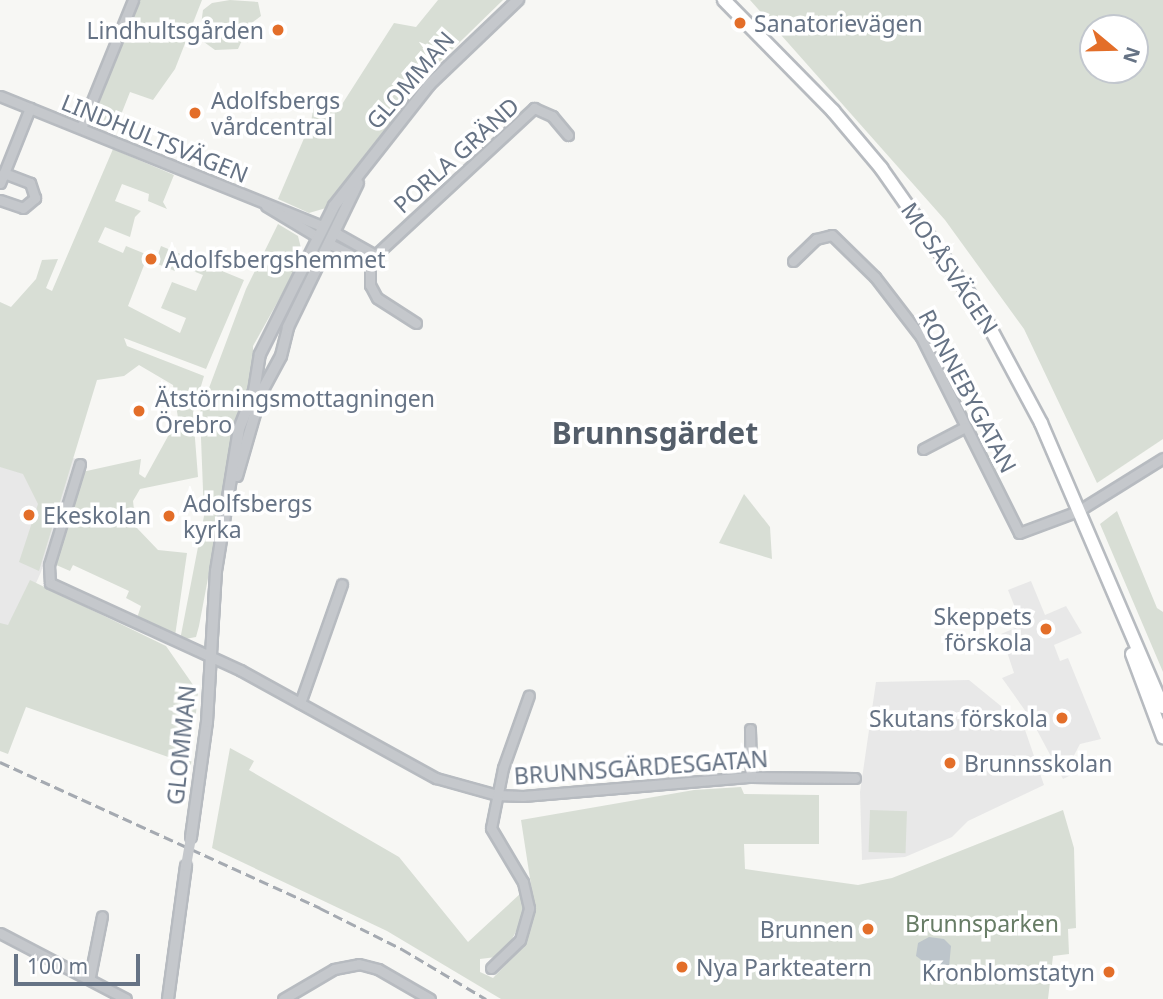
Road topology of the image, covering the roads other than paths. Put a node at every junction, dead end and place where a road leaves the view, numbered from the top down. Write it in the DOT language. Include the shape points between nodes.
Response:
graph roads {
  1 [pos="133,0"];
  2 [pos="518,0"];
  3 [pos="716,0"];
  4 [pos="724,0"];
  5 [pos="777,54"];
  6 [pos="0,96"];
  7 [pos="30,108"];
  8 [pos="81,128"];
  9 [pos="568,135"];
  10 [pos="368,162"];
  11 [pos="4,173"];
  12 [pos="0,183"];
  13 [pos="0,200"];
  14 [pos="319,231"];
  15 [pos="331,237"];
  16 [pos="372,260"];
  17 [pos="793,261"];
  18 [pos="416,323"];
  19 [pos="965,427"];
  20 [pos="923,449"];
  21 [pos="1163,458"];
  22 [pos="80,464"];
  23 [pos="230,495"];
  24 [pos="1078,511"];
  25 [pos="342,584"];
  26 [pos="1117,603"];
  27 [pos="211,656"];
  28 [pos="528,695"];
  29 [pos="300,703"];
  30 [pos="1163,707"];
  31 [pos="750,729"];
  32 [pos="1163,737"];
  33 [pos="751,777"];
  34 [pos="855,778"];
  35 [pos="497,795"];
  36 [pos="102,916"];
  37 [pos="0,933"];
  38 [pos="491,968"];
  39 [pos="90,976"];
  40 [pos="126,999"];
  41 [pos="168,999"];
  42 [pos="284,999"];
  43 [pos="430,999"];
  1 -- 8 [label="street"];
  2 -- 10 [label="street, GLOMMAN" via="430,84"];
  3 -- 5 [label="main road, MOSÅSVÄGEN"];
  4 -- 5 [label="main road, MOSÅSVÄGEN"];
  5 -- 24 [label="main road, MOSÅSVÄGEN" via="881,168 947,257 1014,368"];
  6 -- 7 [label="street, LINDHULTSVÄGEN"];
  7 -- 8 [label="street, LINDHULTSVÄGEN"];
  7 -- 11 [label="street, LINDHULTSVÄGEN"];
  8 -- 14 [label="street, LINDHULTSVÄGEN"];
  9 -- 16 [label="street, PORLA GRÄND" via="552,116 534,108"];
  10 -- 14 [label="street, GLOMMAN"];
  10 -- 15 [label="street, GLOMMAN"];
  11 -- 12 [label="street, LINDHULTSVÄGEN"];
  11 -- 13 [label="street" via="30,183 35,198 23,208"];
  14 -- 15 [label="street"];
  14 -- 23 [label="street, GLOMMAN" via="260,354 254,391 239,429"];
  15 -- 16 [label="street"];
  15 -- 23 [label="street, GLOMMAN" via="261,394"];
  16 -- 18 [label="street" via="370,285 377,298"];
  17 -- 19 [label="street, RONNEBYGATAN" via="824,235 840,241 909,318"];
  19 -- 20 [label="street"];
  19 -- 24 [label="street, RONNEBYGATAN" via="1019,533"];
  21 -- 24 [label="street"];
  22 -- 27 [label="street, BRUNNSGÄRDESGATAN" via="49,565 50,583"];
  23 -- 27 [label="street, GLOMMAN" via="211,617"];
  24 -- 26 [label="main road, MOSÅSVÄGEN"];
  25 -- 29 [label="street"];
  26 -- 30 [label="main road, MOSÅSVÄGEN"];
  26 -- 32 [label="main road, MOSÅSVÄGEN"];
  27 -- 29 [label="street, BRUNNSGÄRDESGATAN"];
  27 -- 41 [label="street, GLOMMAN, bridge" via="205,747"];
  28 -- 35 [label="street"];
  29 -- 35 [label="street, BRUNNSGÄRDESGATAN" via="415,770"];
  31 -- 33 [label="street"];
  33 -- 34 [label="street, BRUNNSGÄRDESGATAN"];
  33 -- 35 [label="street, BRUNNSGÄRDESGATAN"];
  35 -- 38 [label="street" via="491,828 523,881 529,908 520,940"];
  36 -- 39 [label="street"];
  37 -- 39 [label="street"];
  39 -- 40 [label="street"];
  42 -- 43 [label="street" via="334,969 359,964 378,969"];
}
